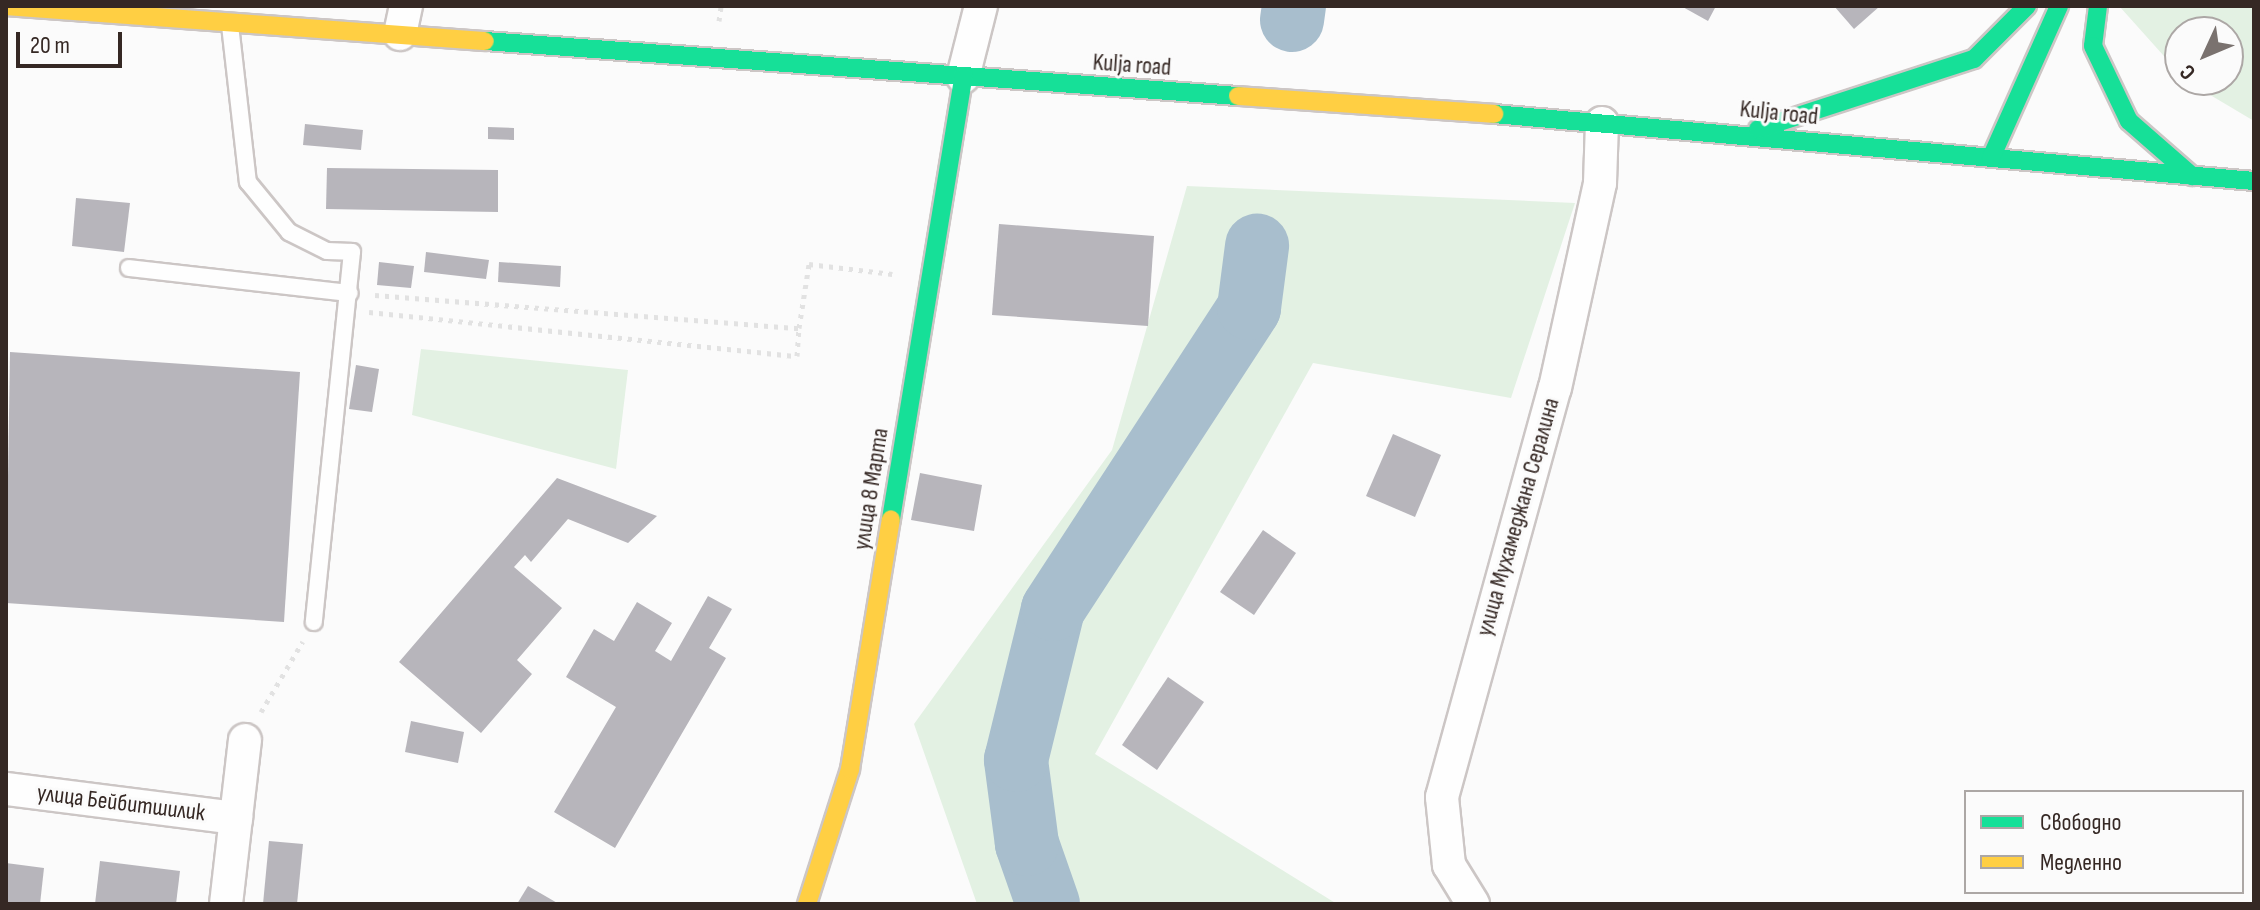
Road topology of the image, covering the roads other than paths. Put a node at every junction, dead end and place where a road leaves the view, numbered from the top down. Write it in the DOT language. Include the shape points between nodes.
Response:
graph roads {
  1 [pos="6,6"];
  2 [pos="981,6"];
  3 [pos="2027,6"];
  4 [pos="2059,6"];
  5 [pos="2098,6"];
  6 [pos="403,20"];
  7 [pos="230,22"];
  8 [pos="963,77"];
  9 [pos="1602,123"];
  10 [pos="1744,133"];
  11 [pos="1991,158"];
  12 [pos="2192,176"];
  13 [pos="2254,181"];
  14 [pos="129,268"];
  15 [pos="349,301"];
  16 [pos="314,622"];
  17 [pos="245,740"];
  18 [pos="6,789"];
  19 [pos="236,818"];
  20 [pos="226,904"];
  21 [pos="807,904"];
  22 [pos="1473,904"];
  1 -- 7 [label="main road, Kulja road"];
  2 -- 8 [label="street"];
  3 -- 10 [label="main road" via="1974,59"];
  4 -- 11 [label="main road"];
  5 -- 12 [label="main road" via="2093,46 2129,121"];
  6 -- 7 [label="main road, Kulja road"];
  6 -- 8 [label="main road, Kulja road"];
  7 -- 15 [label="lane" via="248,182 289,232 327,251 352,252"];
  8 -- 9 [label="main road, Kulja road"];
  8 -- 21 [label="main road, улица 8 Марта" via="850,769"];
  9 -- 10 [label="main road, Kulja road"];
  9 -- 22 [label="street, улица Мухамеджана Сералина" via="1600,183 1555,388 1442,797 1449,865"];
  10 -- 11 [label="main road, Kulja road"];
  11 -- 12 [label="main road, Kulja road"];
  12 -- 13 [label="main road, Kulja road"];
  14 -- 15 [label="lane"];
  15 -- 16 [label="lane"];
  17 -- 19 [label="street"];
  18 -- 19 [label="street, улица Бейбитшилик"];
  19 -- 20 [label="street"];
}
